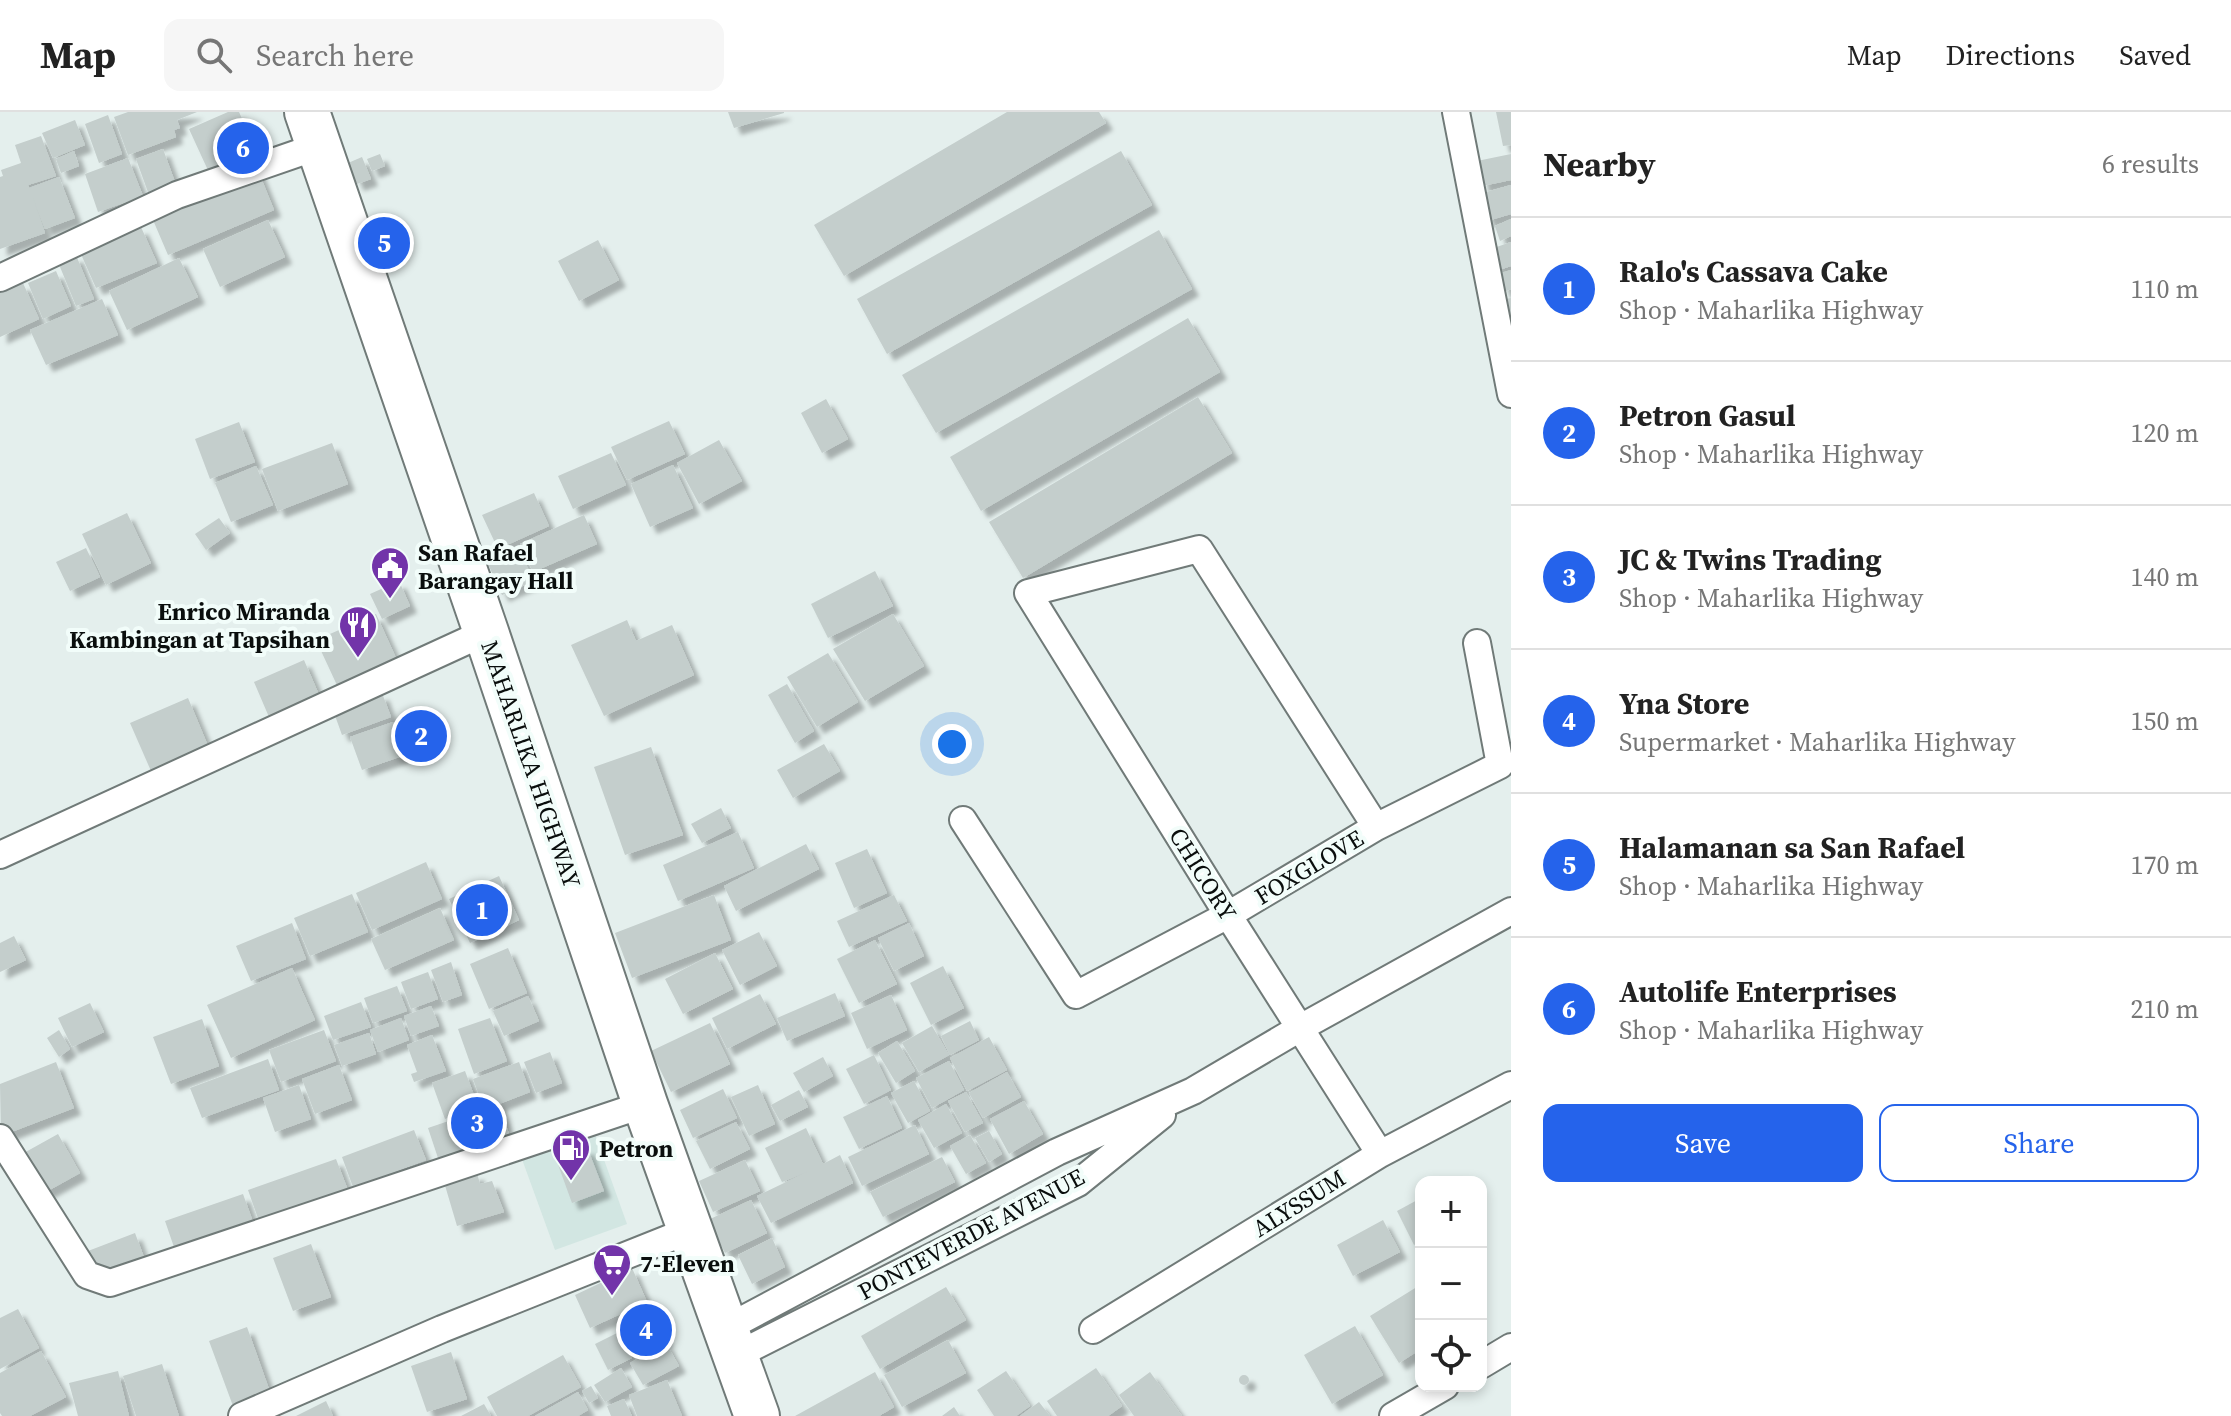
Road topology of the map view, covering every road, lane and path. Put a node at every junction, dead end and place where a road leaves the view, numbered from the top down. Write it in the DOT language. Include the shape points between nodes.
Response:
graph roads {
  1 [pos="1456,112"];
  2 [pos="313,129"];
  3 [pos="0,278"];
  4 [pos="1511,394"];
  5 [pos="486,632"];
  6 [pos="1477,643"];
  7 [pos="963,820"];
  8 [pos="1376,827"];
  9 [pos="0,855"];
  10 [pos="1511,911"];
  11 [pos="1228,915"];
  12 [pos="1300,1028"];
  13 [pos="1511,1085"];
  14 [pos="1193,1091"];
  15 [pos="645,1104"];
  16 [pos="0,1138"];
  17 [pos="1380,1154"];
  18 [pos="690,1230"];
  19 [pos="1093,1330"];
  20 [pos="730,1343"];
  21 [pos="1511,1347"];
  22 [pos="1487,1361"];
  23 [pos="1435,1392"];
  24 [pos="242,1416"];
  25 [pos="757,1416"];
  26 [pos="1393,1416"];
  1 -- 4 [label="street"];
  2 -- 3 [label="street"];
  2 -- 5 [label="highway, MAHARLIKA HIGHWAY"];
  5 -- 9 [label="street"];
  5 -- 15 [label="highway, MAHARLIKA HIGHWAY"];
  6 -- 8 [label="street, FOXGLOVE" via="1500,765"];
  7 -- 11 [label="street, FOXGLOVE" via="1076,995"];
  8 -- 11 [label="street, FOXGLOVE"];
  8 -- 11 [label="street, CHICORY" via="1199,549 1028,593"];
  10 -- 12 [label="street, PONTEVERDE AVENUE"];
  11 -- 12 [label="street, CHICORY"];
  12 -- 14 [label="street, PONTEVERDE AVENUE"];
  12 -- 17 [label="street, CHICORY"];
  13 -- 17 [label="street, ALYSSUM"];
  14 -- 20 [label="street, PONTEVERDE AVENUE" via="1057,1152"];
  14 -- 20 [label="street, PONTEVERDE AVENUE" via="1078,1183"];
  15 -- 16 [label="street" via="110,1283 87,1275"];
  15 -- 18 [label="highway, MAHARLIKA HIGHWAY"];
  17 -- 19 [label="street, ALYSSUM"];
  18 -- 20 [label="highway, MAHARLIKA HIGHWAY"];
  18 -- 24 [label="street"];
  20 -- 25 [label="highway, MAHARLIKA HIGHWAY"];
  21 -- 22 [label="street"];
  23 -- 26 [label="street"];
}
